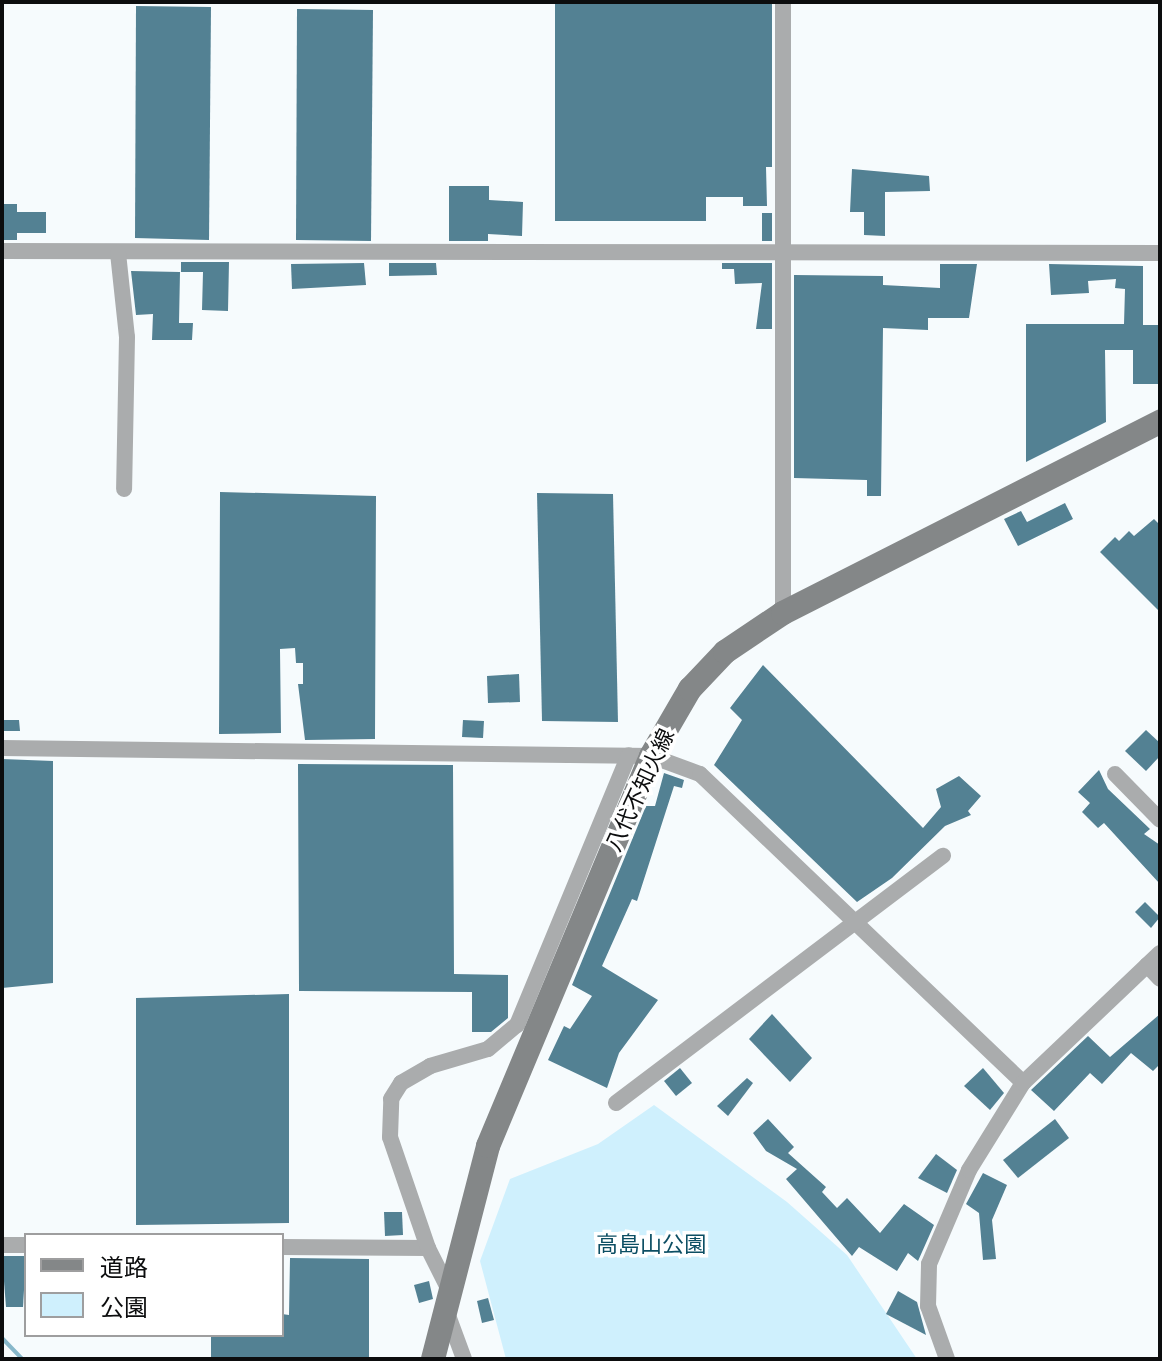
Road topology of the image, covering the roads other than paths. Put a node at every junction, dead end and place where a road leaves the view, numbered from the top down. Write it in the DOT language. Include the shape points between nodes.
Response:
graph roads {
  1 [pos="783,2"];
  2 [pos="784,249"];
  3 [pos="2,251"];
  4 [pos="118,253"];
  5 [pos="1160,253"];
  6 [pos="1160,422"];
  7 [pos="124,489"];
  8 [pos="783,613"];
  9 [pos="2,748"];
  10 [pos="640,756"];
  11 [pos="1115,774"];
  12 [pos="1160,820"];
  13 [pos="943,856"];
  14 [pos="853,925"];
  15 [pos="1160,953"];
  16 [pos="1147,965"];
  17 [pos="1160,979"];
  18 [pos="1023,1083"];
  19 [pos="616,1103"];
  20 [pos="2,1245"];
  21 [pos="24,1245"];
  22 [pos="284,1247"];
  23 [pos="428,1248"];
  24 [pos="447,1299"];
  25 [pos="433,1359"];
  26 [pos="464,1359"];
  27 [pos="947,1359"];
  1 -- 2 [label="street"];
  2 -- 4 [label="street" via="502,255 238,249"];
  2 -- 5 [label="street"];
  2 -- 8 [label="street"];
  3 -- 4 [label="street"];
  4 -- 7 [label="street" via="127,337"];
  6 -- 8 [label="main road, 八代不知火線"];
  8 -- 10 [label="main road, 八代不知火線" via="706,669"];
  9 -- 10 [label="street"];
  10 -- 14 [label="street" via="700,774"];
  10 -- 23 [label="street" via="517,1025 488,1049 410,1078 391,1099 390,1137"];
  10 -- 24 [label="main road, 八代不知火線" via="488,1146"];
  11 -- 12 [label="street"];
  13 -- 14 [label="street"];
  14 -- 18 [label="street"];
  14 -- 19 [label="street"];
  15 -- 16 [label="street"];
  16 -- 17 [label="street"];
  16 -- 18 [label="street"];
  18 -- 27 [label="street" via="969,1170 929,1264 928,1306"];
  20 -- 21 [label="street"];
  22 -- 23 [label="street"];
  23 -- 24 [label="street"];
  24 -- 25 [label="main road, 八代不知火線"];
  24 -- 26 [label="street"];
}
